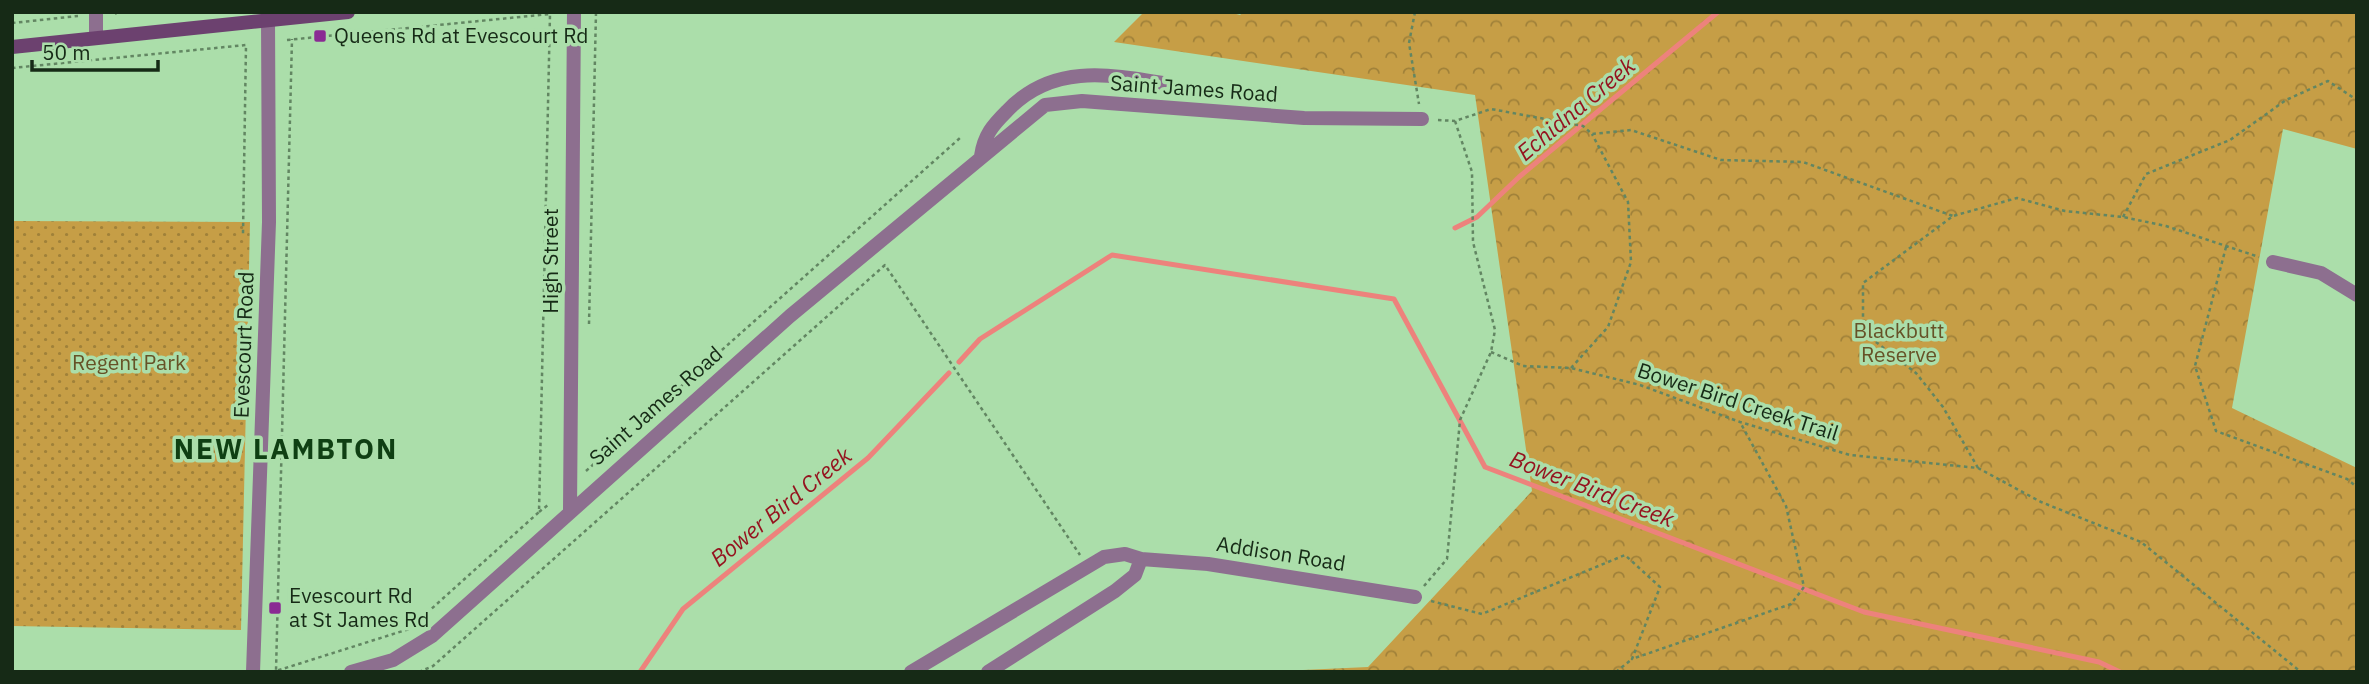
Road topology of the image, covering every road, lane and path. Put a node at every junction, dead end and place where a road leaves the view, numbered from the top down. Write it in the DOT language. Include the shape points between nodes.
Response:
graph roads {
  1 [pos="96,12"];
  2 [pos="348,12"];
  3 [pos="573,12"];
  4 [pos="596,12"];
  5 [pos="1415,12"];
  6 [pos="550,14"];
  7 [pos="557,14"];
  8 [pos="78,16"];
  9 [pos="268,20"];
  10 [pos="12,23"];
  11 [pos="96,37"];
  12 [pos="287,40"];
  13 [pos="292,40"];
  14 [pos="12,47"];
  15 [pos="12,68"];
  16 [pos="1169,84"];
  17 [pos="2357,100"];
  18 [pos="1422,119"];
  19 [pos="1455,121"];
  20 [pos="1592,134"];
  21 [pos="960,138"];
  22 [pos="981,156"];
  23 [pos="1953,216"];
  24 [pos="2123,217"];
  25 [pos="243,234"];
  26 [pos="2226,246"];
  27 [pos="2273,262"];
  28 [pos="2357,295"];
  29 [pos="589,327"];
  30 [pos="1491,352"];
  31 [pos="1571,369"];
  32 [pos="1740,422"];
  33 [pos="585,459"];
  34 [pos="1978,468"];
  35 [pos="2357,487"];
  36 [pos="548,505"];
  37 [pos="570,510"];
  38 [pos="539,512"];
  39 [pos="1141,559"];
  40 [pos="1088,567"];
  41 [pos="1415,597"];
  42 [pos="1632,659"];
  43 [pos="275,671"];
  44 [pos="253,672"];
  45 [pos="351,672"];
  46 [pos="419,672"];
  47 [pos="911,672"];
  48 [pos="988,672"];
  49 [pos="1616,672"];
  50 [pos="2301,672"];
  1 -- 11 [label="street"];
  2 -- 9 [label="street"];
  3 -- 37 [label="street, High Street"];
  4 -- 29 [label="path"];
  5 -- 18 [label="path" via="1409,43"];
  6 -- 7 [label="path"];
  6 -- 13 [label="path"];
  6 -- 38 [label="path"];
  8 -- 10 [label="path"];
  9 -- 11 [label="street"];
  9 -- 44 [label="street, Evescourt Road" via="269,222"];
  11 -- 14 [label="street"];
  12 -- 13 [label="path"];
  13 -- 43 [label="path"];
  15 -- 25 [label="path" via="248,45"];
  16 -- 22 [label="street, Saint James Road" via="1072,75 1048,80 1030,90 988,130"];
  17 -- 24 [label="path" via="2328,82 2286,100 2230,140 2146,174"];
  18 -- 19 [label="path"];
  18 -- 22 [label="street, Saint James Road" via="1304,118 1060,101 1037,111"];
  19 -- 20 [label="path" via="1491,109 1583,126"];
  19 -- 30 [label="path" via="1472,172 1473,242 1495,330"];
  20 -- 23 [label="path" via="1631,130 1721,160 1803,162"];
  20 -- 31 [label="path" via="1628,202 1631,262 1608,327"];
  21 -- 33 [label="path" via="585,472"];
  22 -- 37 [label="street, Saint James Road"];
  23 -- 24 [label="path" via="2017,198 2065,211"];
  23 -- 34 [label="path" via="1863,283 1863,332 1916,373 1943,407"];
  24 -- 26 [label="path"];
  26 -- 27 [label="path"];
  26 -- 35 [label="path" via="2195,366 2216,431 2347,479"];
  27 -- 28 [label="street" via="2321,273"];
  30 -- 31 [label="path, Bower Bird Creek Trail" via="1523,366"];
  30 -- 41 [label="path" via="1460,421 1447,559"];
  31 -- 32 [label="path, Bower Bird Creek Trail" via="1640,385"];
  32 -- 34 [label="path, Bower Bird Creek Trail" via="1850,455"];
  32 -- 42 [label="path" via="1786,506 1804,587 1790,604"];
  34 -- 50 [label="path, Bower Bird Creek Trail" via="2041,502 2141,542"];
  36 -- 38 [label="path"];
  37 -- 45 [label="street, Saint James Road" via="417,648"];
  38 -- 43 [label="path" via="409,629"];
  39 -- 40 [label="street, Addison Road" via="1125,554 1104,557"];
  39 -- 41 [label="street, Addison Road" via="1208,564"];
  39 -- 48 [label="street" via="1135,575 1115,590"];
  40 -- 46 [label="path" via="885,265 524,587"];
  40 -- 47 [label="street, Addison Road"];
  41 -- 42 [label="path" via="1482,614 1625,555 1660,587"];
  42 -- 49 [label="path"];
}
